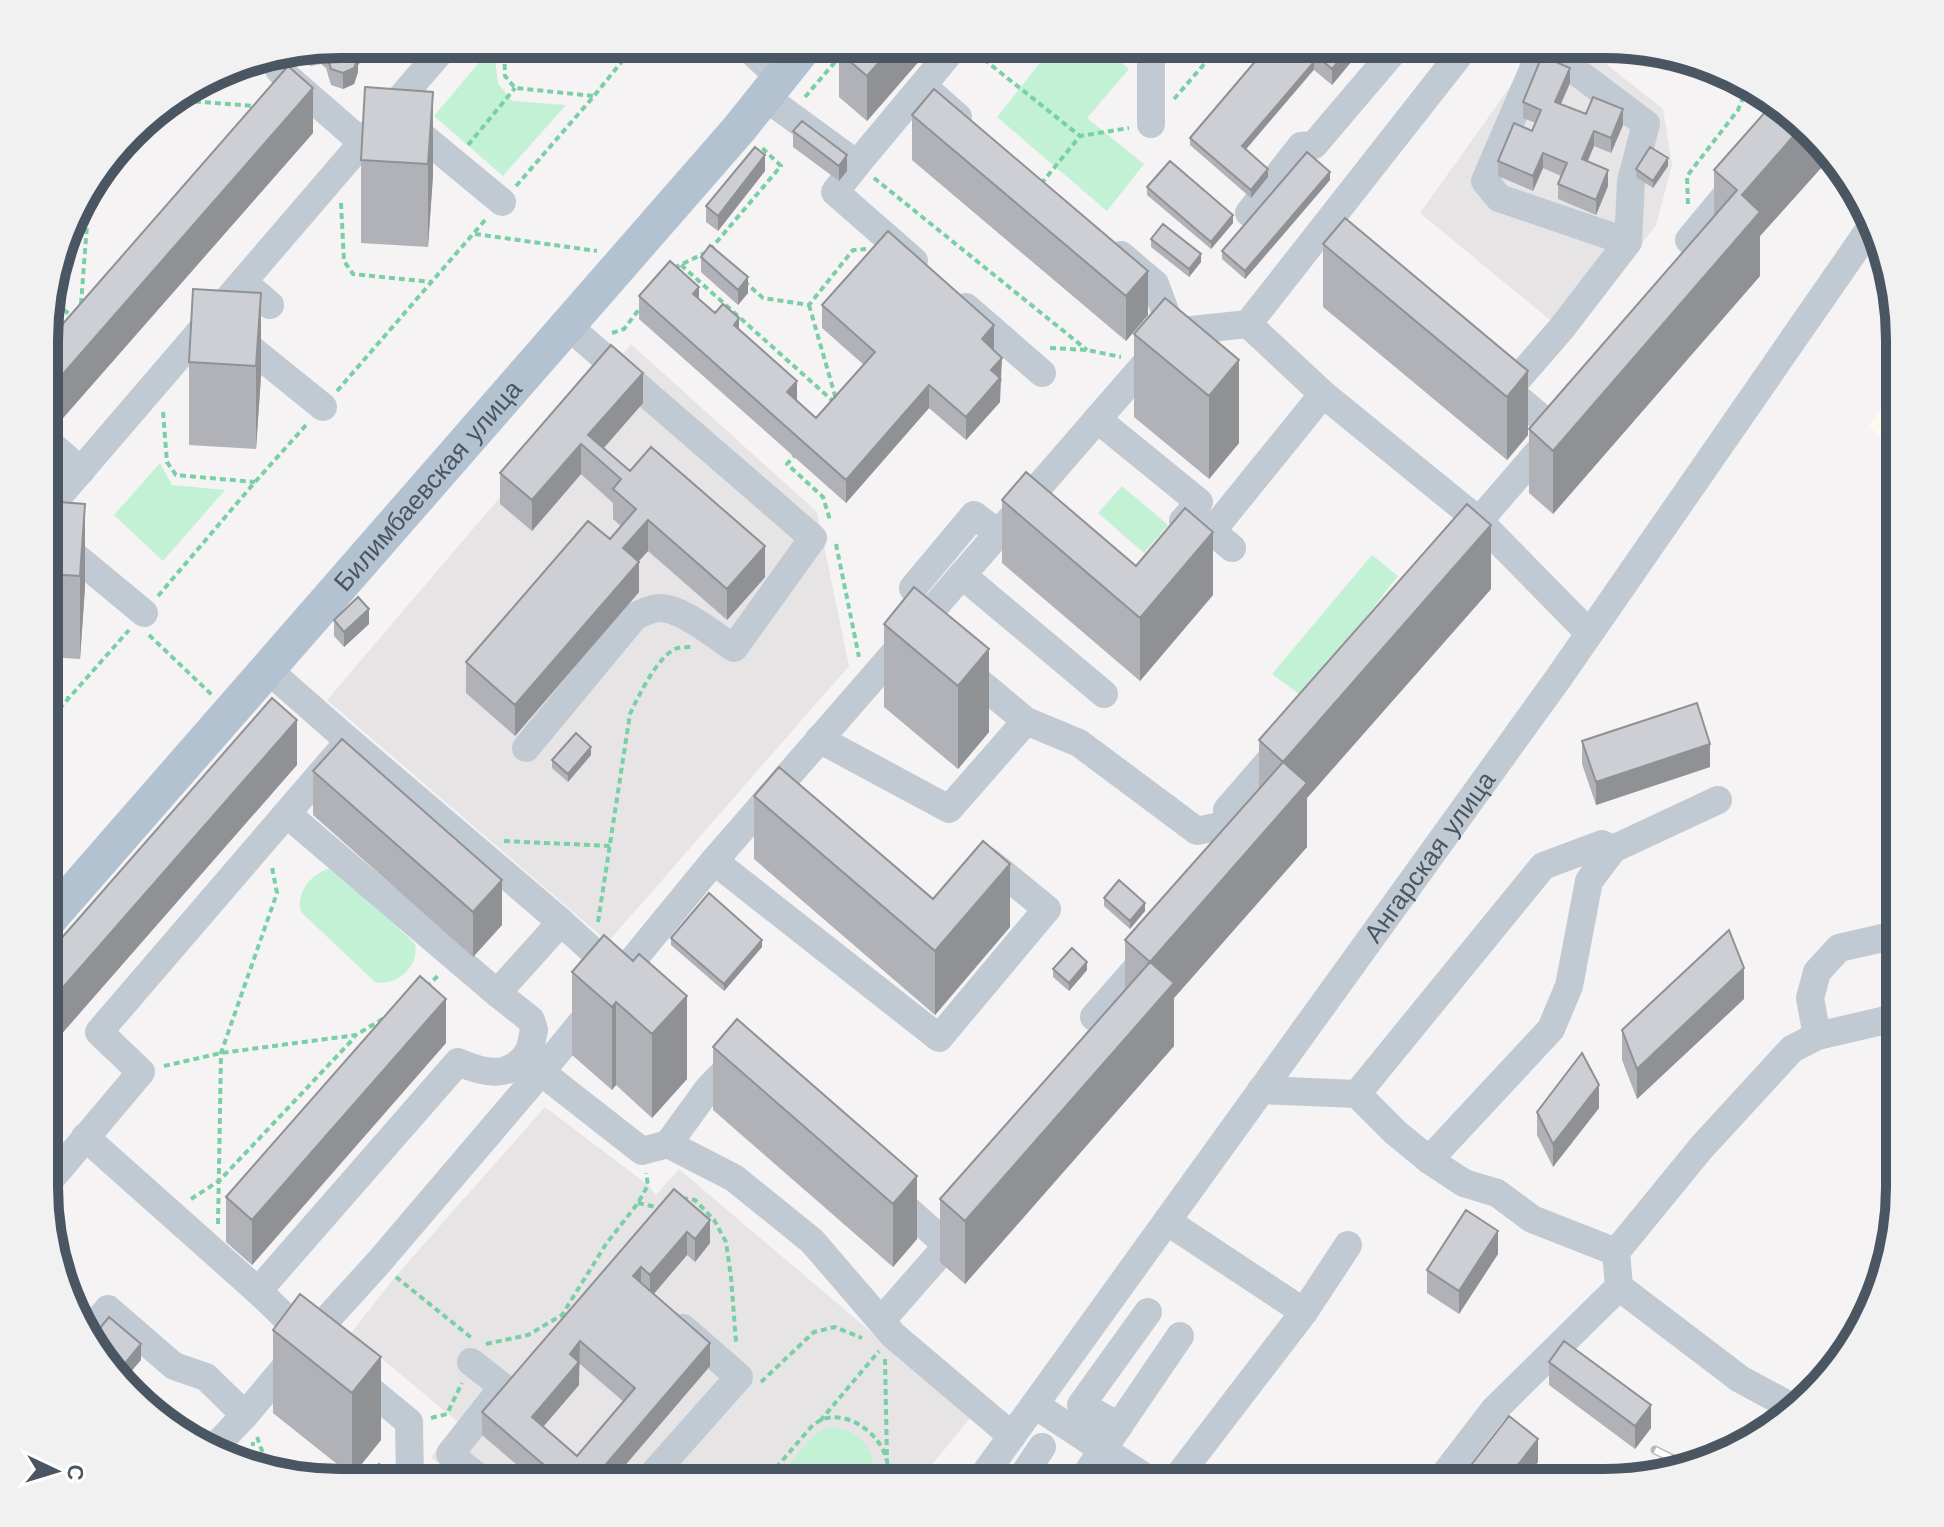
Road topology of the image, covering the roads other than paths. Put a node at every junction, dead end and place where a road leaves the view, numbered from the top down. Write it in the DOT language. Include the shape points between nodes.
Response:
graph roads {
  1 [pos="435,58"];
  2 [pos="753,58"];
  3 [pos="799,58"];
  4 [pos="953,58"];
  5 [pos="1151,59"];
  6 [pos="1387,59"];
  7 [pos="1456,59"];
  8 [pos="1541,59"];
  9 [pos="1560,59"];
  10 [pos="278,65"];
  11 [pos="292,82"];
  12 [pos="923,86"];
  13 [pos="778,97"];
  14 [pos="269,107"];
  15 [pos="391,110"];
  16 [pos="1151,124"];
  17 [pos="981,136"];
  18 [pos="363,143"];
  19 [pos="1756,160"];
  20 [pos="857,164"];
  21 [pos="502,202"];
  22 [pos="1249,213"];
  23 [pos="1866,234"];
  24 [pos="1097,235"];
  25 [pos="1628,242"];
  26 [pos="243,282"];
  27 [pos="1678,291"];
  28 [pos="270,305"];
  29 [pos="213,317"];
  30 [pos="1248,324"];
  31 [pos="1173,332"];
  32 [pos="577,333"];
  33 [pos="1042,373"];
  34 [pos="1323,394"];
  35 [pos="323,407"];
  36 [pos="1577,408"];
  37 [pos="1097,419"];
  38 [pos="1557,431"];
  39 [pos="58,451"];
  40 [pos="81,471"];
  41 [pos="1032,495"];
  42 [pos="58,497"];
  43 [pos="1055,513"];
  44 [pos="1190,513"];
  45 [pos="1479,521"];
  46 [pos="998,533"];
  47 [pos="58,543"];
  48 [pos="1163,546"];
  49 [pos="1437,569"];
  50 [pos="962,575"];
  51 [pos="913,588"];
  52 [pos="140,618"];
  53 [pos="1589,633"];
  54 [pos="267,669"];
  55 [pos="966,671"];
  56 [pos="1104,694"];
  57 [pos="1026,721"];
  58 [pos="1300,726"];
  59 [pos="819,739"];
  60 [pos="349,741"];
  61 [pos="526,748"];
  62 [pos="776,789"];
  63 [pos="1718,800"];
  64 [pos="799,808"];
  65 [pos="287,814"];
  66 [pos="1238,822"];
  67 [pos="1613,849"];
  68 [pos="1233,860"];
  69 [pos="714,861"];
  70 [pos="968,886"];
  71 [pos="59,908"];
  72 [pos="561,922"];
  73 [pos="1885,937"];
  74 [pos="1163,939"];
  75 [pos="629,984"];
  76 [pos="497,993"];
  77 [pos="1885,1020"];
  78 [pos="1817,1036"];
  79 [pos="536,1060"];
  80 [pos="1096,1062"];
  81 [pos="763,1077"];
  82 [pos="1261,1090"];
  83 [pos="1357,1094"];
  84 [pos="85,1137"];
  85 [pos="668,1144"];
  86 [pos="1429,1160"];
  87 [pos="59,1169"];
  88 [pos="867,1172"];
  89 [pos="977,1209"];
  90 [pos="1168,1222"];
  91 [pos="1348,1245"];
  92 [pos="948,1246"];
  93 [pos="1616,1252"];
  94 [pos="1619,1287"];
  95 [pos="258,1291"];
  96 [pos="1148,1312"];
  97 [pos="1304,1312"];
  98 [pos="666,1314"];
  99 [pos="881,1321"];
  100 [pos="94,1325"];
  101 [pos="1180,1336"];
  102 [pos="309,1339"];
  103 [pos="471,1362"];
  104 [pos="1785,1403"];
  105 [pos="1035,1405"];
  106 [pos="250,1421"];
  107 [pos="1119,1426"];
  108 [pos="1012,1436"];
  109 [pos="221,1443"];
  110 [pos="1042,1447"];
  111 [pos="1103,1450"];
  112 [pos="410,1468"];
  113 [pos="467,1468"];
  114 [pos="658,1468"];
  115 [pos="988,1469"];
  116 [pos="1028,1469"];
  117 [pos="1090,1469"];
  118 [pos="1132,1469"];
  119 [pos="1184,1469"];
  120 [pos="1449,1469"];
  1 -- 15 [label="street"];
  2 -- 13 [label="street"];
  3 -- 13 [label="main road, Билимбаевская улица"];
  4 -- 12 [label="street"];
  5 -- 16 [label="street"];
  6 -- 22 [label="street" via="1314,145 1301,146"];
  7 -- 30 [label="street"];
  8 -- 25 [label="street" via="1485,181 1499,198"];
  9 -- 25 [label="street" via="1646,124 1631,181"];
  10 -- 11 [label="street"];
  11 -- 14 [label="street"];
  11 -- 18 [label="street"];
  12 -- 17 [label="street"];
  12 -- 20 [label="street"];
  13 -- 20 [label="street"];
  13 -- 32 [label="main road, Билимбаевская улица"];
  15 -- 18 [label="street"];
  15 -- 21 [label="street"];
  18 -- 26 [label="street"];
  19 -- 27 [label="street" via="1689,240 1709,257"];
  20 -- 33 [label="street" via="835,192"];
  23 -- 53 [label="street, Ангарская улица"];
  24 -- 31 [label="street" via="1155,284"];
  25 -- 38 [label="street" via="1508,390"];
  26 -- 28 [label="street"];
  26 -- 29 [label="street"];
  29 -- 35 [label="street"];
  29 -- 40 [label="street"];
  30 -- 31 [label="street"];
  30 -- 34 [label="street"];
  31 -- 37 [label="street"];
  32 -- 54 [label="main road, Билимбаевская улица"];
  32 -- 61 [label="street" via="813,538 734,648 667,609 635,616"];
  34 -- 44 [label="street" via="1222,539"];
  34 -- 45 [label="street"];
  36 -- 38 [label="street"];
  37 -- 41 [label="street"];
  37 -- 44 [label="street" via="1199,502"];
  38 -- 45 [label="street"];
  39 -- 40 [label="street"];
  40 -- 42 [label="street"];
  41 -- 43 [label="street"];
  41 -- 46 [label="street"];
  44 -- 48 [label="street"];
  45 -- 49 [label="street"];
  45 -- 53 [label="street"];
  46 -- 50 [label="street"];
  46 -- 51 [label="street" via="974,515"];
  47 -- 52 [label="street"];
  50 -- 56 [label="street"];
  50 -- 59 [label="street"];
  53 -- 82 [label="street, Ангарская улица"];
  54 -- 60 [label="street"];
  54 -- 71 [label="main road, Билимбаевская улица"];
  55 -- 57 [label="street"];
  57 -- 59 [label="street" via="949,809"];
  57 -- 66 [label="street" via="1079,743 1197,831"];
  58 -- 66 [label="street" via="1227,810"];
  59 -- 62 [label="street"];
  60 -- 65 [label="street"];
  60 -- 72 [label="street"];
  62 -- 64 [label="street"];
  62 -- 69 [label="street"];
  63 -- 67 [label="street"];
  65 -- 76 [label="street"];
  65 -- 84 [label="street" via="99,1032 141,1072"];
  66 -- 68 [label="street" via="1253,837"];
  67 -- 83 [label="street" via="1602,844 1543,866"];
  67 -- 86 [label="street" via="1589,881 1569,986 1551,1029"];
  69 -- 70 [label="street" via="939,1038 1047,909 988,861"];
  69 -- 75 [label="street"];
  72 -- 75 [label="street"];
  72 -- 76 [label="street"];
  73 -- 78 [label="street" via="1839,948 1817,972 1810,998"];
  74 -- 80 [label="street" via="1094,1017 1116,1037"];
  75 -- 79 [label="street"];
  76 -- 79 [label="street" via="531,1020"];
  77 -- 78 [label="street"];
  78 -- 93 [label="street" via="1792,1049"];
  79 -- 85 [label="street" via="642,1151"];
  79 -- 95 [label="street" via="526,1057 497,1072 458,1062"];
  79 -- 102 [label="street" via="379,1262"];
  81 -- 85 [label="street" via="740,1056"];
  82 -- 83 [label="street"];
  82 -- 90 [label="street, Ангарская улица"];
  83 -- 86 [label="street"];
  84 -- 87 [label="street"];
  84 -- 95 [label="street"];
  85 -- 99 [label="street" via="734,1178 812,1241"];
  86 -- 93 [label="street" via="1464,1183 1497,1193 1532,1219"];
  88 -- 92 [label="street"];
  89 -- 92 [label="street"];
  90 -- 97 [label="street"];
  90 -- 105 [label="street, Ангарская улица"];
  91 -- 97 [label="street"];
  92 -- 99 [label="street"];
  93 -- 94 [label="street"];
  94 -- 104 [label="street" via="1740,1379"];
  94 -- 120 [label="street" via="1494,1410"];
  95 -- 102 [label="street"];
  96 -- 107 [label="street" via="1081,1405"];
  97 -- 119 [label="street"];
  98 -- 114 [label="street" via="736,1381"];
  99 -- 108 [label="street"];
  100 -- 106 [label="street" via="108,1309 174,1366 206,1377"];
  101 -- 107 [label="street"];
  102 -- 106 [label="street"];
  102 -- 112 [label="street" via="409,1422"];
  103 -- 113 [label="street" via="503,1387 450,1454"];
  105 -- 108 [label="street, Ангарская улица"];
  105 -- 111 [label="street"];
  106 -- 109 [label="street"];
  107 -- 111 [label="street"];
  108 -- 115 [label="street, Ангарская улица"];
  110 -- 116 [label="street"];
  111 -- 117 [label="street"];
  111 -- 118 [label="street"];
}
